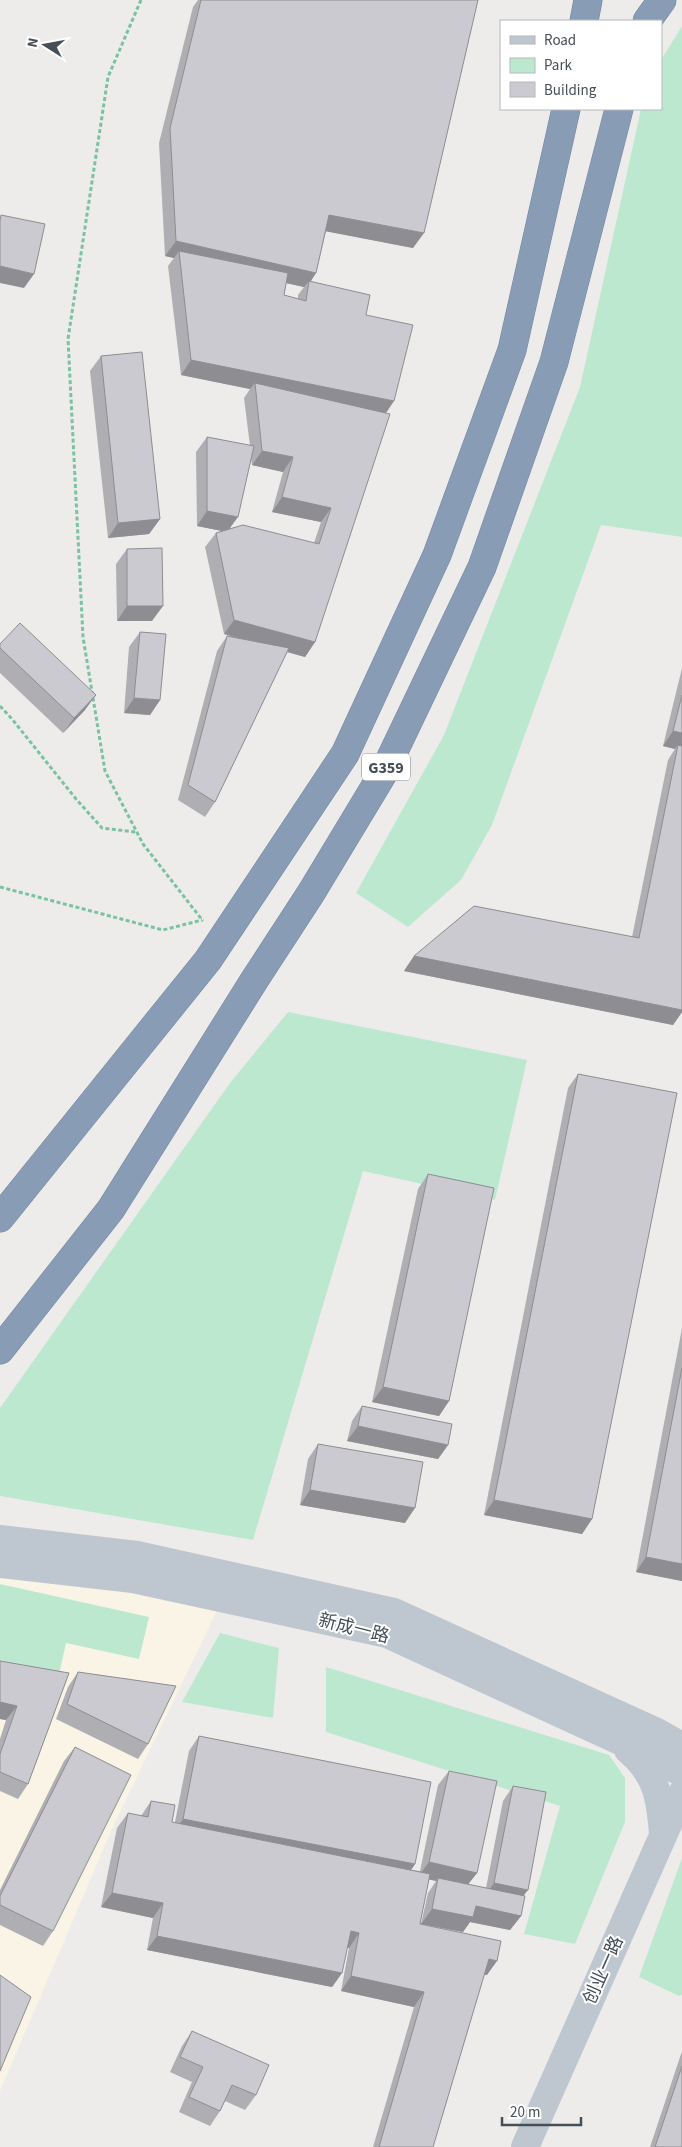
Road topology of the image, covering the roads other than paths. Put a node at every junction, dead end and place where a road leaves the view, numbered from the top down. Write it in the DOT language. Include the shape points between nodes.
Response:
graph roads {
  1 [pos="567,0"];
  2 [pos="588,0"];
  3 [pos="644,0"];
  4 [pos="662,0"];
  5 [pos="569,20"];
  6 [pos="584,20"];
  7 [pos="640,20"];
  8 [pos="648,20"];
  9 [pos="566,110"];
  10 [pos="619,110"];
  11 [pos="0,1218"];
  12 [pos="0,1350"];
  13 [pos="0,1539"];
  14 [pos="0,1564"];
  15 [pos="615,1739"];
  16 [pos="682,1746"];
  17 [pos="682,1773"];
  18 [pos="682,1793"];
  19 [pos="672,1828"];
  20 [pos="525,2147"];
  1 -- 5 [label="highway"];
  2 -- 6 [label="highway"];
  3 -- 7 [label="highway"];
  4 -- 8 [label="highway"];
  9 -- 11 [label="highway, G359" via="512,350 437,555 345,754 208,960"];
  10 -- 12 [label="highway, G359" via="554,362 482,567 384,772 311,894 254,979 111,1210"];
  13 -- 16 [label="street, 新成一路" via="137,1555 394,1612"];
  14 -- 15 [label="street, 新成一路" via="133,1578 387,1634"];
  15 -- 17 [label="street, 新成一路"];
  15 -- 19 [label="street" via="636,1757 650,1776"];
  18 -- 19 [label="street, 创业一路"];
  19 -- 20 [label="street, 创业一路"];
}
